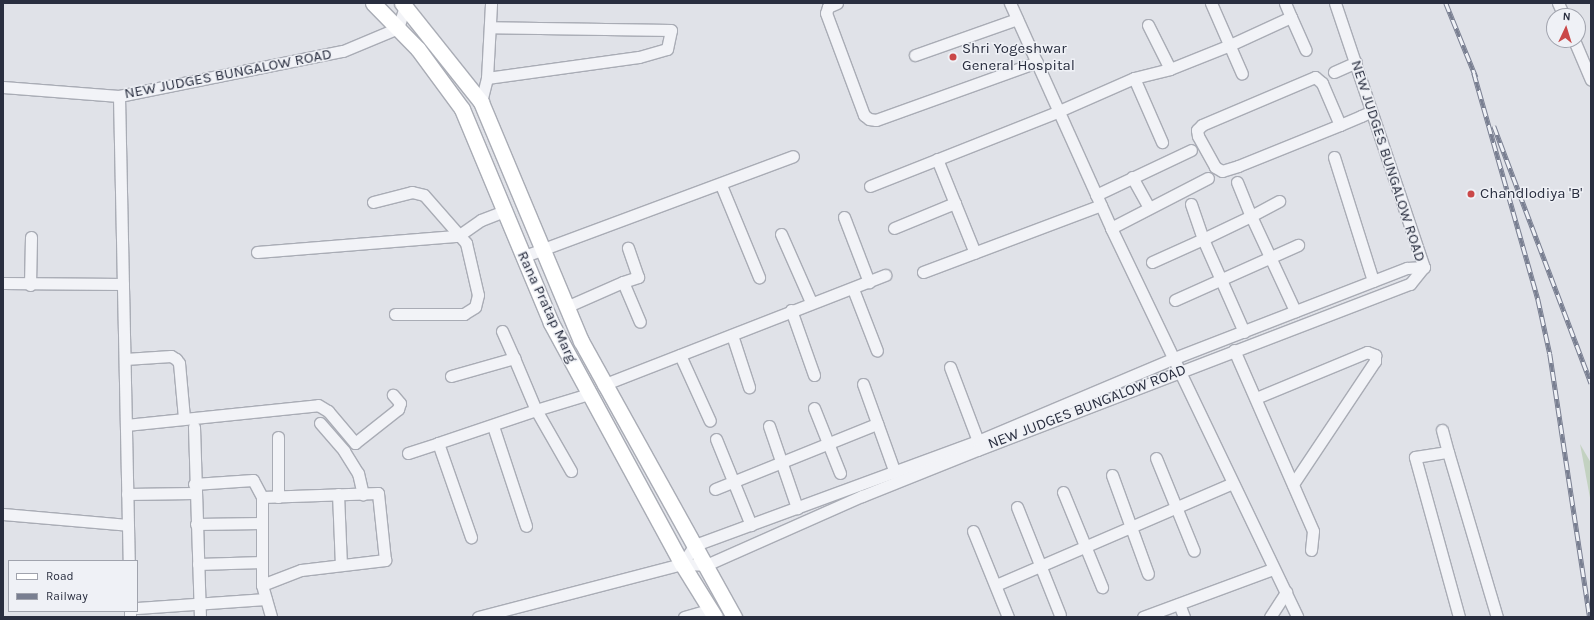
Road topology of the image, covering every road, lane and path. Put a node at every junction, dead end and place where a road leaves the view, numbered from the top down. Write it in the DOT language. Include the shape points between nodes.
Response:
graph roads {
  1 [pos="373,3"];
  2 [pos="491,3"];
  3 [pos="836,3"];
  4 [pos="1010,3"];
  5 [pos="1211,3"];
  6 [pos="1285,3"];
  7 [pos="1335,3"];
  8 [pos="404,4"];
  9 [pos="1291,17"];
  10 [pos="1017,18"];
  11 [pos="1148,25"];
  12 [pos="490,27"];
  13 [pos="398,28"];
  14 [pos="1230,45"];
  15 [pos="1577,48"];
  16 [pos="1306,50"];
  17 [pos="915,55"];
  18 [pos="1037,62"];
  19 [pos="1356,62"];
  20 [pos="1170,69"];
  21 [pos="1334,72"];
  22 [pos="1242,74"];
  23 [pos="487,78"];
  24 [pos="1134,78"];
  25 [pos="1591,80"];
  26 [pos="3,87"];
  27 [pos="120,96"];
  28 [pos="481,102"];
  29 [pos="1059,111"];
  30 [pos="1370,112"];
  31 [pos="1340,125"];
  32 [pos="1162,142"];
  33 [pos="1191,150"];
  34 [pos="793,156"];
  35 [pos="1334,157"];
  36 [pos="937,159"];
  37 [pos="1132,177"];
  38 [pos="1208,178"];
  39 [pos="1237,182"];
  40 [pos="721,185"];
  41 [pos="870,186"];
  42 [pos="1096,194"];
  43 [pos="1279,201"];
  44 [pos="373,202"];
  45 [pos="955,204"];
  46 [pos="1191,204"];
  47 [pos="1100,205"];
  48 [pos="1149,208"];
  49 [pos="505,211"];
  50 [pos="1251,216"];
  51 [pos="844,217"];
  52 [pos="894,228"];
  53 [pos="1111,228"];
  54 [pos="781,234"];
  55 [pos="458,236"];
  56 [pos="31,237"];
  57 [pos="1203,239"];
  58 [pos="1298,245"];
  59 [pos="628,248"];
  60 [pos="540,250"];
  61 [pos="257,252"];
  62 [pos="975,253"];
  63 [pos="522,257"];
  64 [pos="1273,258"];
  65 [pos="1152,262"];
  66 [pos="1424,267"];
  67 [pos="923,272"];
  68 [pos="885,275"];
  69 [pos="758,277"];
  70 [pos="1222,279"];
  71 [pos="1373,281"];
  72 [pos="623,282"];
  73 [pos="869,282"];
  74 [pos="3,283"];
  75 [pos="30,284"];
  76 [pos="123,284"];
  77 [pos="853,289"];
  78 [pos="1175,300"];
  79 [pos="812,302"];
  80 [pos="566,307"];
  81 [pos="791,310"];
  82 [pos="1295,311"];
  83 [pos="395,314"];
  84 [pos="640,322"];
  85 [pos="502,331"];
  86 [pos="1244,332"];
  87 [pos="732,336"];
  88 [pos="1234,350"];
  89 [pos="877,351"];
  90 [pos="680,355"];
  91 [pos="514,358"];
  92 [pos="125,359"];
  93 [pos="1172,359"];
  94 [pos="950,367"];
  95 [pos="1178,371"];
  96 [pos="814,375"];
  97 [pos="451,376"];
  98 [pos="863,384"];
  99 [pos="603,385"];
  100 [pos="749,387"];
  101 [pos="589,394"];
  102 [pos="393,395"];
  103 [pos="1256,398"];
  104 [pos="814,408"];
  105 [pos="536,410"];
  106 [pos="184,418"];
  107 [pos="710,421"];
  108 [pos="320,423"];
  109 [pos="877,424"];
  110 [pos="126,425"];
  111 [pos="493,426"];
  112 [pos="769,426"];
  113 [pos="194,428"];
  114 [pos="1442,430"];
  115 [pos="278,437"];
  116 [pos="716,439"];
  117 [pos="978,441"];
  118 [pos="828,442"];
  119 [pos="438,443"];
  120 [pos="1448,452"];
  121 [pos="408,453"];
  122 [pos="1156,458"];
  123 [pos="781,461"];
  124 [pos="571,471"];
  125 [pos="895,472"];
  126 [pos="840,474"];
  127 [pos="1112,475"];
  128 [pos="733,482"];
  129 [pos="1231,484"];
  130 [pos="1293,484"];
  131 [pos="194,488"];
  132 [pos="715,490"];
  133 [pos="1063,492"];
  134 [pos="127,494"];
  135 [pos="338,494"];
  136 [pos="363,494"];
  137 [pos="262,497"];
  138 [pos="278,497"];
  139 [pos="797,508"];
  140 [pos="1017,508"];
  141 [pos="1176,508"];
  142 [pos="3,514"];
  143 [pos="262,522"];
  144 [pos="196,524"];
  145 [pos="128,525"];
  146 [pos="751,525"];
  147 [pos="526,526"];
  148 [pos="1130,527"];
  149 [pos="973,531"];
  150 [pos="471,537"];
  151 [pos="695,545"];
  152 [pos="1086,546"];
  153 [pos="1194,550"];
  154 [pos="1311,550"];
  155 [pos="129,560"];
  156 [pos="262,562"];
  157 [pos="198,564"];
  158 [pos="682,564"];
  159 [pos="706,565"];
  160 [pos="341,566"];
  161 [pos="1039,566"];
  162 [pos="1273,569"];
  163 [pos="1148,574"];
  164 [pos="262,584"];
  165 [pos="996,585"];
  166 [pos="1102,587"];
  167 [pos="1286,592"];
  168 [pos="266,599"];
  169 [pos="200,604"];
  170 [pos="1179,604"];
  171 [pos="138,608"];
  172 [pos="714,613"];
  173 [pos="1060,615"];
  174 [pos="200,617"];
  175 [pos="271,617"];
  176 [pos="478,617"];
  177 [pos="684,617"];
  178 [pos="734,617"];
  179 [pos="1008,617"];
  180 [pos="1143,617"];
  181 [pos="1184,617"];
  182 [pos="1270,617"];
  183 [pos="1297,617"];
  184 [pos="1459,617"];
  185 [pos="1497,617"];
  1 -- 13 [label="main road, Rana Pratap Marg"];
  2 -- 12 [label="street"];
  3 -- 18 [label="street" via="828,7 826,13 864,115 869,119 876,120"];
  4 -- 10 [label="street"];
  5 -- 14 [label="street"];
  6 -- 9 [label="street"];
  7 -- 19 [label="street, NEW JUDGES BUNGALOW ROAD"];
  8 -- 13 [label="street"];
  8 -- 28 [label="main road, Rana Pratap Marg"];
  9 -- 14 [label="street"];
  9 -- 16 [label="street"];
  10 -- 17 [label="street"];
  10 -- 18 [label="street"];
  11 -- 20 [label="street"];
  12 -- 23 [label="street"];
  12 -- 23 [label="street" via="671,30 667,49 639,57"];
  13 -- 27 [label="street, NEW JUDGES BUNGALOW ROAD" via="343,51"];
  13 -- 49 [label="main road, Rana Pratap Marg" via="462,109"];
  14 -- 20 [label="street"];
  14 -- 22 [label="street"];
  15 -- 25 [label="street"];
  18 -- 29 [label="street"];
  19 -- 21 [label="street"];
  19 -- 30 [label="street, NEW JUDGES BUNGALOW ROAD"];
  20 -- 24 [label="street"];
  23 -- 28 [label="street"];
  24 -- 29 [label="street"];
  24 -- 32 [label="street"];
  26 -- 27 [label="street, NEW JUDGES BUNGALOW ROAD"];
  27 -- 76 [label="street"];
  28 -- 60 [label="main road, Rana Pratap Marg"];
  29 -- 36 [label="street"];
  29 -- 42 [label="street"];
  30 -- 31 [label="street"];
  30 -- 66 [label="street, NEW JUDGES BUNGALOW ROAD"];
  31 -- 31 [label="street" via="1322,83 1315,77 1202,125 1198,136 1215,167 1222,171"];
  33 -- 37 [label="street"];
  34 -- 40 [label="street"];
  35 -- 71 [label="street"];
  36 -- 41 [label="street"];
  36 -- 45 [label="street"];
  37 -- 42 [label="street"];
  37 -- 48 [label="street"];
  38 -- 48 [label="street"];
  39 -- 50 [label="street"];
  40 -- 60 [label="street"];
  40 -- 69 [label="street"];
  42 -- 47 [label="street"];
  43 -- 50 [label="street"];
  44 -- 55 [label="street" via="420,192"];
  45 -- 52 [label="street"];
  45 -- 62 [label="street"];
  46 -- 57 [label="street"];
  47 -- 53 [label="street"];
  47 -- 62 [label="street"];
  48 -- 53 [label="street"];
  49 -- 55 [label="street" via="481,220"];
  49 -- 63 [label="main road, Rana Pratap Marg"];
  50 -- 57 [label="street"];
  50 -- 64 [label="street"];
  51 -- 73 [label="street"];
  53 -- 93 [label="street"];
  54 -- 79 [label="street"];
  55 -- 61 [label="street"];
  55 -- 83 [label="street" via="466,243 478,295 475,307 464,314"];
  56 -- 75 [label="street"];
  57 -- 65 [label="street"];
  57 -- 70 [label="street"];
  58 -- 64 [label="street"];
  59 -- 72 [label="street" via="638,277"];
  60 -- 63 [label="street"];
  60 -- 80 [label="main road, Rana Pratap Marg"];
  62 -- 67 [label="street"];
  63 -- 101 [label="main road, Rana Pratap Marg" via="551,323"];
  64 -- 70 [label="street"];
  64 -- 82 [label="street"];
  66 -- 71 [label="street" via="1407,268"];
  66 -- 88 [label="street, NEW JUDGES BUNGALOW ROAD" via="1410,284"];
  68 -- 73 [label="street"];
  70 -- 78 [label="street"];
  70 -- 86 [label="street"];
  71 -- 82 [label="street"];
  72 -- 80 [label="street"];
  72 -- 84 [label="street"];
  73 -- 77 [label="street"];
  74 -- 75 [label="street"];
  75 -- 76 [label="street"];
  76 -- 92 [label="street"];
  77 -- 79 [label="street"];
  77 -- 89 [label="street"];
  79 -- 81 [label="street"];
  80 -- 99 [label="main road, Rana Pratap Marg"];
  81 -- 87 [label="street"];
  81 -- 96 [label="street"];
  82 -- 86 [label="street"];
  85 -- 91 [label="street"];
  86 -- 93 [label="street"];
  87 -- 90 [label="street"];
  87 -- 100 [label="street"];
  88 -- 95 [label="street, NEW JUDGES BUNGALOW ROAD"];
  88 -- 103 [label="street"];
  90 -- 99 [label="street"];
  90 -- 107 [label="street"];
  91 -- 97 [label="street"];
  91 -- 105 [label="street"];
  92 -- 106 [label="street" via="171,356 176,359 179,363"];
  92 -- 110 [label="street"];
  93 -- 95 [label="street"];
  93 -- 117 [label="street"];
  94 -- 117 [label="street"];
  95 -- 129 [label="street"];
  95 -- 159 [label="street, NEW JUDGES BUNGALOW ROAD" via="862,496"];
  98 -- 109 [label="street"];
  99 -- 151 [label="main road, Rana Pratap Marg" via="633,432"];
  101 -- 105 [label="street"];
  101 -- 158 [label="main road, Rana Pratap Marg"];
  102 -- 106 [label="street" via="400,403 398,409 355,444 328,410 318,406"];
  103 -- 130 [label="street"];
  103 -- 130 [label="street" via="1367,352 1375,355 1375,361"];
  104 -- 118 [label="street"];
  105 -- 111 [label="street"];
  105 -- 124 [label="street"];
  106 -- 110 [label="street"];
  108 -- 136 [label="street" via="344,451 358,474"];
  109 -- 118 [label="street"];
  109 -- 125 [label="street"];
  110 -- 134 [label="street"];
  111 -- 119 [label="street"];
  111 -- 147 [label="street"];
  112 -- 123 [label="street"];
  113 -- 131 [label="street"];
  114 -- 120 [label="street"];
  115 -- 138 [label="street"];
  116 -- 128 [label="street"];
  117 -- 125 [label="street"];
  118 -- 123 [label="street"];
  118 -- 126 [label="street"];
  119 -- 121 [label="street"];
  119 -- 150 [label="street"];
  120 -- 184 [label="street" via="1415,457"];
  120 -- 185 [label="street"];
  122 -- 141 [label="street"];
  123 -- 128 [label="street"];
  123 -- 139 [label="street"];
  125 -- 139 [label="street"];
  127 -- 148 [label="street"];
  128 -- 132 [label="street"];
  128 -- 146 [label="street"];
  129 -- 141 [label="street"];
  129 -- 162 [label="street"];
  130 -- 154 [label="street" via="1313,531"];
  131 -- 134 [label="street"];
  131 -- 137 [label="street" via="253,480"];
  131 -- 144 [label="street"];
  133 -- 152 [label="street"];
  134 -- 145 [label="street"];
  135 -- 136 [label="street"];
  135 -- 138 [label="street"];
  135 -- 160 [label="street"];
  136 -- 160 [label="street" via="378,493 385,560"];
  137 -- 138 [label="street"];
  137 -- 143 [label="street"];
  139 -- 146 [label="street"];
  140 -- 161 [label="street"];
  141 -- 148 [label="street"];
  141 -- 153 [label="street"];
  142 -- 145 [label="street"];
  143 -- 144 [label="street"];
  143 -- 156 [label="street"];
  144 -- 157 [label="street"];
  145 -- 155 [label="street"];
  146 -- 151 [label="street"];
  148 -- 152 [label="street"];
  148 -- 163 [label="street"];
  149 -- 165 [label="street"];
  151 -- 158 [label="street"];
  151 -- 159 [label="main road, Rana Pratap Marg"];
  152 -- 161 [label="street"];
  152 -- 166 [label="street"];
  156 -- 157 [label="street"];
  156 -- 164 [label="street"];
  157 -- 169 [label="street"];
  158 -- 159 [label="street, NEW JUDGES BUNGALOW ROAD"];
  158 -- 172 [label="main road, Rana Pratap Marg"];
  158 -- 176 [label="street, NEW JUDGES BUNGALOW ROAD"];
  159 -- 178 [label="main road, Rana Pratap Marg"];
  160 -- 164 [label="street" via="301,570"];
  161 -- 165 [label="street"];
  161 -- 173 [label="street"];
  162 -- 167 [label="street"];
  162 -- 170 [label="street"];
  164 -- 168 [label="street"];
  165 -- 179 [label="street"];
  167 -- 182 [label="street"];
  167 -- 183 [label="street"];
  168 -- 169 [label="street"];
  168 -- 175 [label="street"];
  169 -- 171 [label="street"];
  169 -- 174 [label="street"];
  170 -- 180 [label="street"];
  170 -- 181 [label="street"];
  172 -- 177 [label="street"];
}
